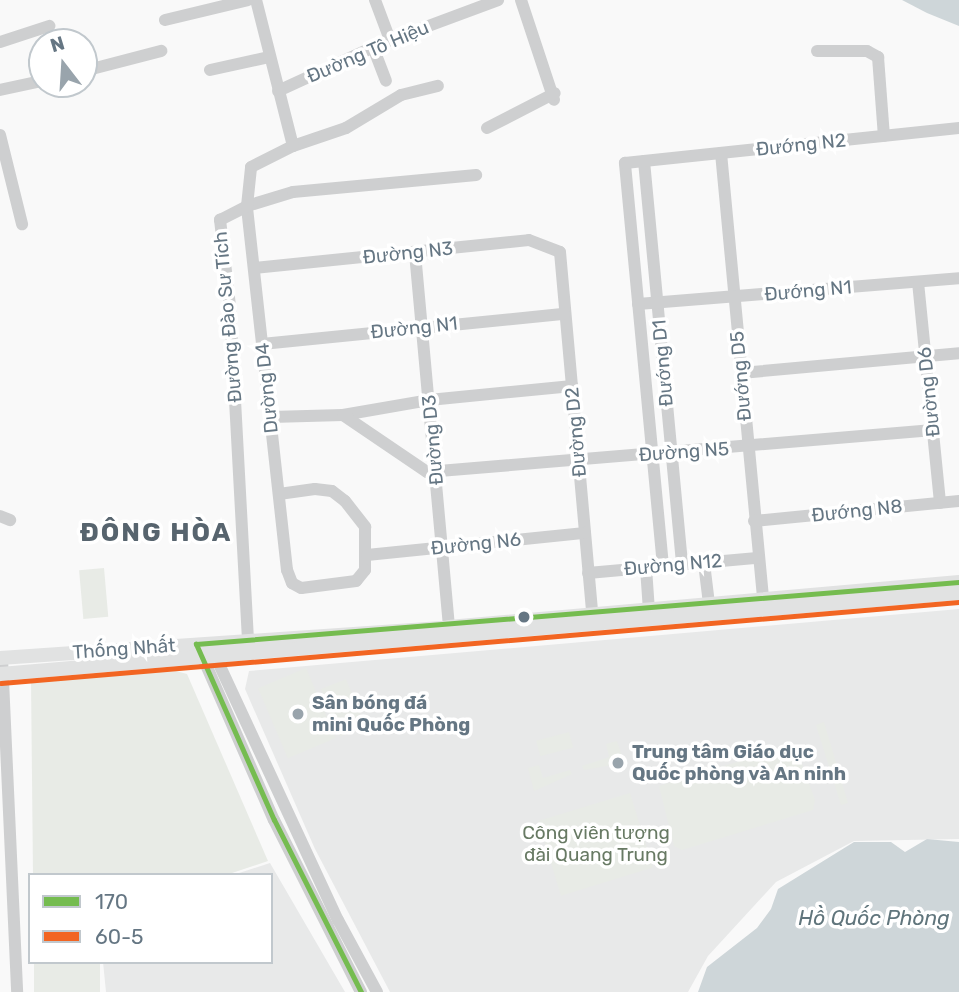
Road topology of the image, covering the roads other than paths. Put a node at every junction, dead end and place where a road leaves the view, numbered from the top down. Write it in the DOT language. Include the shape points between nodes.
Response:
graph roads {
  1 [pos="248,0"];
  2 [pos="256,0"];
  3 [pos="375,0"];
  4 [pos="498,0"];
  5 [pos="521,0"];
  6 [pos="165,20"];
  7 [pos="49,26"];
  8 [pos="390,40"];
  9 [pos="0,42"];
  10 [pos="373,47"];
  11 [pos="161,51"];
  12 [pos="817,51"];
  13 [pos="269,57"];
  14 [pos="98,67"];
  15 [pos="210,70"];
  16 [pos="386,81"];
  17 [pos="28,84"];
  18 [pos="438,86"];
  19 [pos="0,90"];
  20 [pos="278,91"];
  21 [pos="487,128"];
  22 [pos="959,128"];
  23 [pos="0,135"];
  24 [pos="884,136"];
  25 [pos="293,146"];
  26 [pos="721,153"];
  27 [pos="644,161"];
  28 [pos="625,163"];
  29 [pos="476,175"];
  30 [pos="247,206"];
  31 [pos="648,210"];
  32 [pos="629,213"];
  33 [pos="22,223"];
  34 [pos="559,252"];
  35 [pos="415,253"];
  36 [pos="254,268"];
  37 [pos="959,278"];
  38 [pos="918,282"];
  39 [pos="734,297"];
  40 [pos="657,303"];
  41 [pos="638,304"];
  42 [pos="565,314"];
  43 [pos="422,327"];
  44 [pos="262,344"];
  45 [pos="959,354"];
  46 [pos="925,356"];
  47 [pos="663,361"];
  48 [pos="644,364"];
  49 [pos="741,373"];
  50 [pos="572,386"];
  51 [pos="429,400"];
  52 [pos="666,402"];
  53 [pos="648,404"];
  54 [pos="343,415"];
  55 [pos="271,417"];
  56 [pos="933,430"];
  57 [pos="748,448"];
  58 [pos="671,453"];
  59 [pos="652,454"];
  60 [pos="578,461"];
  61 [pos="436,472"];
  62 [pos="279,494"];
  63 [pos="959,501"];
  64 [pos="940,503"];
  65 [pos="676,506"];
  66 [pos="657,508"];
  67 [pos="754,521"];
  68 [pos="585,533"];
  69 [pos="443,547"];
  70 [pos="367,555"];
  71 [pos="757,558"];
  72 [pos="704,563"];
  73 [pos="682,565"];
  74 [pos="663,566"];
  75 [pos="646,568"];
  76 [pos="588,573"];
  77 [pos="959,582"];
  78 [pos="959,593"];
  79 [pos="709,602"];
  80 [pos="763,605"];
  81 [pos="649,607"];
  82 [pos="593,618"];
  83 [pos="450,633"];
  84 [pos="248,640"];
  85 [pos="206,650"];
  86 [pos="1,666"];
  87 [pos="287,813"];
  88 [pos="274,820"];
  89 [pos="338,920"];
  90 [pos="326,927"];
  91 [pos="17,992"];
  92 [pos="361,992"];
  93 [pos="377,992"];
  1 -- 6 [label="street"];
  2 -- 13 [label="street"];
  3 -- 8 [label="street"];
  4 -- 8 [label="street, Đường Tô Hiệu"];
  5 -- 21 [label="street" via="555,96"];
  7 -- 9 [label="street"];
  8 -- 10 [label="street, Đường Tô Hiệu"];
  10 -- 16 [label="street"];
  10 -- 20 [label="street, Đường Tô Hiệu"];
  11 -- 14 [label="street"];
  12 -- 24 [label="street" via="867,51 878,57"];
  13 -- 15 [label="street"];
  13 -- 20 [label="street"];
  17 -- 19 [label="street"];
  18 -- 25 [label="street" via="401,95 345,128"];
  20 -- 25 [label="street"];
  22 -- 24 [label="street, Đướng N2"];
  23 -- 33 [label="street"];
  24 -- 26 [label="street, Đướng N2"];
  25 -- 30 [label="street" via="251,167"];
  26 -- 27 [label="street, Đướng N2"];
  26 -- 39 [label="street, Đướng D5"];
  27 -- 28 [label="street, Đướng N2"];
  27 -- 31 [label="street, Đướng D1"];
  28 -- 32 [label="street, Đướng D1"];
  29 -- 30 [label="street" via="293,192"];
  30 -- 36 [label="street, Dường D4"];
  30 -- 84 [label="street, Đường Đào Sư Tích" via="222,215 220,225 230,306"];
  31 -- 32 [label="street"];
  31 -- 40 [label="street, Đướng D1"];
  32 -- 41 [label="street, Đướng D1"];
  34 -- 35 [label="street, Đường N3" via="529,240"];
  34 -- 42 [label="street, Đường D2"];
  35 -- 36 [label="street, Đường N3"];
  35 -- 43 [label="street, Đường D3"];
  36 -- 44 [label="street, Dường D4"];
  37 -- 38 [label="street, Đướng N1"];
  38 -- 39 [label="street, Đướng N1"];
  38 -- 46 [label="street, Đường D6"];
  39 -- 40 [label="street, Đướng N1"];
  39 -- 49 [label="street, Đướng D5"];
  40 -- 41 [label="street"];
  40 -- 47 [label="street, Đướng D1"];
  41 -- 48 [label="street, Đướng D1"];
  42 -- 43 [label="street, Đường N1"];
  42 -- 50 [label="street, Đường D2"];
  43 -- 44 [label="street, Đường N1"];
  43 -- 51 [label="street, Đường D3"];
  44 -- 55 [label="street, Dường D4"];
  45 -- 46 [label="street"];
  46 -- 49 [label="street"];
  46 -- 56 [label="street, Đường D6"];
  47 -- 48 [label="street"];
  47 -- 52 [label="street, Đướng D1"];
  48 -- 53 [label="street, Đướng D1"];
  49 -- 57 [label="street, Đướng D5"];
  50 -- 51 [label="street"];
  50 -- 60 [label="street, Đường D2"];
  51 -- 54 [label="street"];
  51 -- 61 [label="street, Đường D3"];
  52 -- 53 [label="street"];
  52 -- 58 [label="street, Đướng D1"];
  53 -- 59 [label="street, Đướng D1"];
  54 -- 55 [label="street"];
  54 -- 61 [label="street" via="412,466"];
  55 -- 62 [label="street, Dường D4"];
  56 -- 57 [label="street, Đường N5"];
  56 -- 64 [label="street, Đường D6"];
  57 -- 58 [label="street, Đường N5"];
  57 -- 67 [label="street, Đướng D5"];
  58 -- 59 [label="street, Đường N5"];
  58 -- 65 [label="street, Đướng D1"];
  59 -- 60 [label="street, Đường N5"];
  59 -- 66 [label="street, Đướng D1"];
  60 -- 61 [label="street, Đường N5"];
  60 -- 68 [label="street, Đường D2"];
  61 -- 69 [label="street, Đường D3"];
  62 -- 70 [label="street" via="331,491 365,527"];
  62 -- 70 [label="street, Dường D4" via="292,583 320,588 356,581 365,570"];
  63 -- 64 [label="street, Đướng N8"];
  64 -- 67 [label="street, Đướng N8"];
  65 -- 66 [label="street"];
  65 -- 73 [label="street, Đướng D1"];
  66 -- 74 [label="street, Đướng D1"];
  67 -- 71 [label="street, Đướng D5"];
  68 -- 69 [label="street, Đường N6"];
  68 -- 76 [label="street, Đường D2"];
  69 -- 70 [label="street, Đường N6"];
  69 -- 83 [label="street, Đường D3"];
  71 -- 72 [label="street, Đường N12"];
  71 -- 80 [label="street, Đướng D5"];
  72 -- 73 [label="street, Đường N12"];
  72 -- 79 [label="street"];
  73 -- 74 [label="street, Đường N12"];
  74 -- 75 [label="street, Đường N12"];
  75 -- 76 [label="street, Đường N12"];
  75 -- 81 [label="street"];
  76 -- 82 [label="street, Đường D2"];
  77 -- 80 [label="main road, Thống Nhất"];
  78 -- 80 [label="main road, Thống Nhất"];
  79 -- 80 [label="main road, Thống Nhất"];
  79 -- 81 [label="main road, Thống Nhất"];
  80 -- 82 [label="main road, Thống Nhất"];
  81 -- 82 [label="main road, Thống Nhất"];
  82 -- 83 [label="main road, Thống Nhất"];
  83 -- 84 [label="main road, Thống Nhất"];
  83 -- 85 [label="main road, Thống Nhất"];
  84 -- 85 [label="main road, Thống Nhất"];
  85 -- 86 [label="main road, Thống Nhất"];
  85 -- 87 [label="street"];
  85 -- 88 [label="street"];
  86 -- 91 [label="street"];
  87 -- 88 [label="street"];
  87 -- 89 [label="street"];
  88 -- 90 [label="street"];
  89 -- 90 [label="street"];
  89 -- 93 [label="street"];
  90 -- 92 [label="street"];
}
